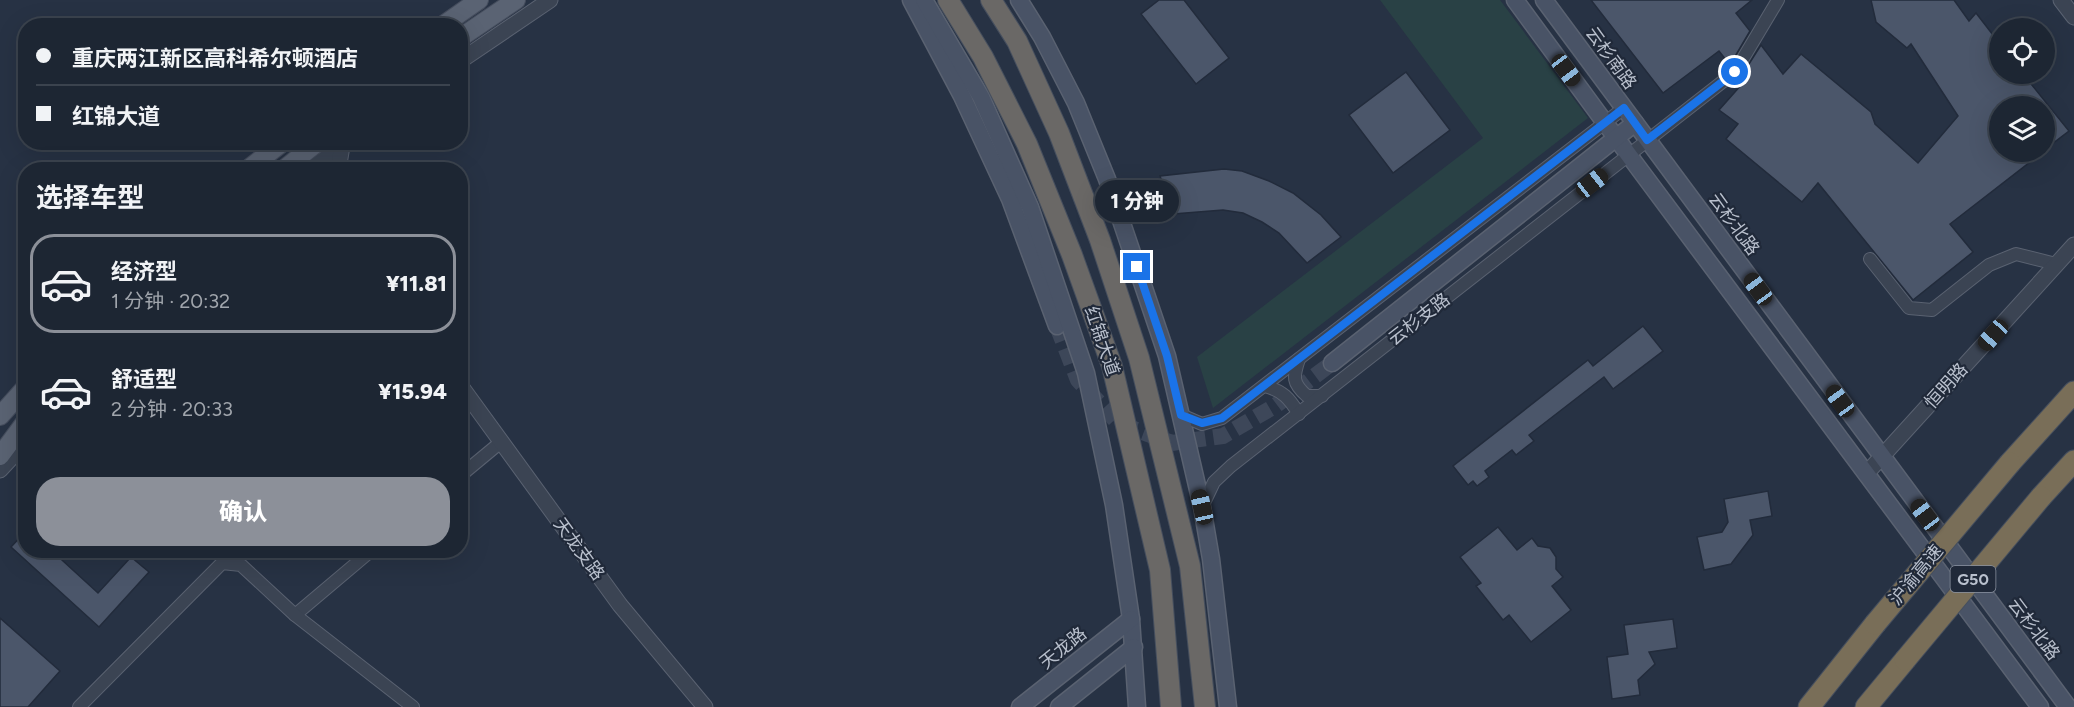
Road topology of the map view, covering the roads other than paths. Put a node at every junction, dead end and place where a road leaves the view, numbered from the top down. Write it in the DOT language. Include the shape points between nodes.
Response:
graph roads {
  1 [pos="459,0"];
  2 [pos="479,0"];
  3 [pos="516,0"];
  4 [pos="550,0"];
  5 [pos="911,0"];
  6 [pos="924,0"];
  7 [pos="948,0"];
  8 [pos="991,0"];
  9 [pos="1019,0"];
  10 [pos="1515,0"];
  11 [pos="1544,0"];
  12 [pos="1778,0"];
  13 [pos="2061,0"];
  14 [pos="2074,17"];
  15 [pos="440,18"];
  16 [pos="453,18"];
  17 [pos="468,33"];
  18 [pos="468,56"];
  19 [pos="1624,108"];
  20 [pos="1605,123"];
  21 [pos="1635,123"];
  22 [pos="1616,138"];
  23 [pos="1647,140"];
  24 [pos="273,150"];
  25 [pos="308,150"];
  26 [pos="336,150"];
  27 [pos="1628,154"];
  28 [pos="257,162"];
  29 [pos="293,162"];
  30 [pos="320,162"];
  31 [pos="2074,245"];
  32 [pos="1870,259"];
  33 [pos="2056,264"];
  34 [pos="1057,326"];
  35 [pos="1299,359"];
  36 [pos="1332,363"];
  37 [pos="1265,386"];
  38 [pos="2074,392"];
  39 [pos="468,395"];
  40 [pos="18,396"];
  41 [pos="1322,396"];
  42 [pos="1299,414"];
  43 [pos="1181,415"];
  44 [pos="0,416"];
  45 [pos="18,432"];
  46 [pos="501,442"];
  47 [pos="18,450"];
  48 [pos="0,456"];
  49 [pos="1882,458"];
  50 [pos="2074,461"];
  51 [pos="468,469"];
  52 [pos="0,470"];
  53 [pos="1866,474"];
  54 [pos="1202,507"];
  55 [pos="363,558"];
  56 [pos="295,615"];
  57 [pos="1131,619"];
  58 [pos="1134,647"];
  59 [pos="79,707"];
  60 [pos="413,707"];
  61 [pos="705,707"];
  62 [pos="1020,707"];
  63 [pos="1059,707"];
  64 [pos="1137,707"];
  65 [pos="1172,707"];
  66 [pos="1205,707"];
  67 [pos="1228,707"];
  68 [pos="1809,707"];
  69 [pos="1866,707"];
  70 [pos="2040,707"];
  71 [pos="2068,707"];
  1 -- 15 [label="main road"];
  2 -- 16 [label="main road"];
  3 -- 17 [label="main road"];
  4 -- 18 [label="street"];
  5 -- 34 [label="main road" via="1010,199"];
  6 -- 57 [label="main road, 红锦大道" via="981,97 1030,207 1086,373 1114,505"];
  7 -- 65 [label="highway, 红锦大道" via="983,57 1027,144 1112,366 1160,570"];
  8 -- 66 [label="highway, 红锦大道" via="1017,41 1059,133 1139,358 1190,567"];
  9 -- 43 [label="main road" via="1076,103 1107,179 1167,356"];
  10 -- 20 [label="main road"];
  11 -- 19 [label="main road, 云杉南路"];
  12 -- 23 [label="street, 云杉支路" via="1735,72"];
  13 -- 14 [label="street"];
  19 -- 20 [label="street"];
  19 -- 21 [label="main road, 云杉南路"];
  20 -- 22 [label="main road"];
  20 -- 35 [label="street"];
  21 -- 22 [label="main road"];
  21 -- 23 [label="main road, 云杉南路"];
  22 -- 27 [label="main road"];
  22 -- 36 [label="main road"];
  23 -- 27 [label="street, 云杉支路"];
  23 -- 49 [label="main road, 云杉北路"];
  24 -- 28 [label="main road"];
  25 -- 29 [label="main road"];
  26 -- 30 [label="street"];
  27 -- 41 [label="street, 云杉支路"];
  27 -- 53 [label="main road"];
  31 -- 33 [label="street, 恒明路"];
  32 -- 33 [label="street" via="1909,308 1932,310 1989,265 2016,254"];
  33 -- 49 [label="street, 恒明路"];
  35 -- 37 [label="street"];
  35 -- 41 [label="street" via="1294,375 1297,387 1307,396"];
  37 -- 42 [label="street" via="1279,390"];
  37 -- 43 [label="street" via="1222,418 1202,423"];
  38 -- 68 [label="highway, 沪渝高速 / G50, bridge" via="2010,463"];
  39 -- 46 [label="street, 天龙支路"];
  40 -- 44 [label="main road"];
  41 -- 42 [label="street, 云杉支路"];
  42 -- 54 [label="street, 云杉支路" via="1214,482"];
  43 -- 54 [label="main road"];
  45 -- 48 [label="main road"];
  46 -- 51 [label="street"];
  46 -- 61 [label="street, 天龙支路" via="620,605"];
  47 -- 52 [label="street"];
  49 -- 53 [label="street, 恒明路"];
  49 -- 71 [label="main road, 云杉北路"];
  50 -- 69 [label="highway, G50, bridge"];
  53 -- 70 [label="main road"];
  54 -- 67 [label="main road"];
  55 -- 56 [label="street"];
  56 -- 59 [label="street" via="240,565 222,563"];
  56 -- 60 [label="street"];
  57 -- 58 [label="main road, 红锦大道"];
  57 -- 62 [label="main road, 天龙路"];
  58 -- 63 [label="main road"];
  58 -- 64 [label="main road, 红锦大道"];
}
